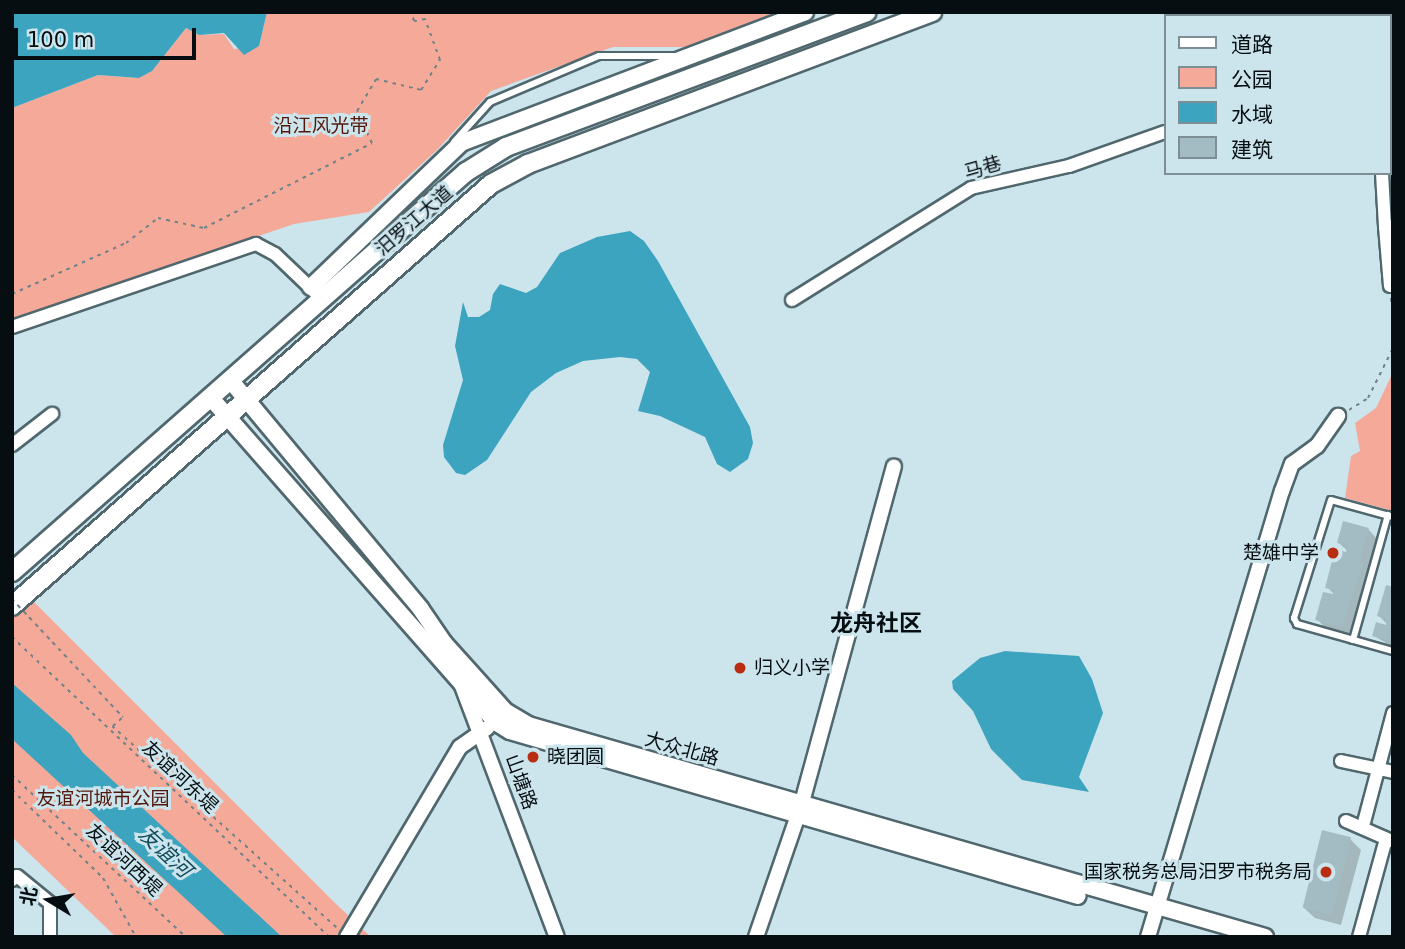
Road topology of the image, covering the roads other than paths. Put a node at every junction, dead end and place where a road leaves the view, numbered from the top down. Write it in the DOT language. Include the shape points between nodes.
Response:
graph roads {
  1 [pos="805,12"];
  2 [pos="867,12"];
  3 [pos="932,12"];
  4 [pos="687,56"];
  5 [pos="1164,132"];
  6 [pos="444,157"];
  7 [pos="1381,175"];
  8 [pos="1389,227"];
  9 [pos="1390,286"];
  10 [pos="316,293"];
  11 [pos="792,300"];
  12 [pos="12,327"];
  13 [pos="230,381"];
  14 [pos="211,398"];
  15 [pos="245,399"];
  16 [pos="52,414"];
  17 [pos="227,416"];
  18 [pos="1338,416"];
  19 [pos="12,445"];
  20 [pos="894,467"];
  21 [pos="1391,516"];
  22 [pos="12,572"];
  23 [pos="12,606"];
  24 [pos="1353,640"];
  25 [pos="1393,651"];
  26 [pos="459,668"];
  27 [pos="1393,713"];
  28 [pos="527,725"];
  29 [pos="488,727"];
  30 [pos="1342,761"];
  31 [pos="1378,769"];
  32 [pos="1393,772"];
  33 [pos="799,812"];
  34 [pos="1346,821"];
  35 [pos="1363,826"];
  36 [pos="1389,840"];
  37 [pos="12,880"];
  38 [pos="1156,912"];
  39 [pos="50,937"];
  40 [pos="346,937"];
  41 [pos="558,937"];
  42 [pos="568,937"];
  43 [pos="756,937"];
  44 [pos="1148,937"];
  45 [pos="1226,937"];
  46 [pos="1265,937"];
  47 [pos="1359,937"];
  1 -- 4 [label="main road"];
  2 -- 10 [label="main road, 汨罗江大道" via="506,147 466,172"];
  3 -- 15 [label="main road, 汨罗江大道" via="528,164 491,184"];
  4 -- 6 [label="main road" via="476,135"];
  4 -- 6 [label="lane" via="599,56 500,97 477,113"];
  5 -- 11 [label="street, 马巷" via="1069,166 971,188"];
  6 -- 10 [label="main road"];
  7 -- 8 [label="street"];
  8 -- 9 [label="street"];
  10 -- 12 [label="street" via="266,246 256,244"];
  10 -- 13 [label="main road, 汨罗江大道"];
  13 -- 14 [label="main road, 汨罗江大道"];
  13 -- 15 [label="main road, 大众北路"];
  14 -- 17 [label="main road, 大众北路"];
  14 -- 22 [label="main road, 汨罗江大道"];
  15 -- 17 [label="main road, 汨罗江大道"];
  15 -- 26 [label="main road, 大众北路" via="420,608"];
  16 -- 19 [label="street"];
  17 -- 23 [label="main road, 汨罗江大道"];
  17 -- 26 [label="main road, 大众北路"];
  18 -- 38 [label="street" via="1317,446 1292,464 1282,491"];
  20 -- 33 [label="street"];
  21 -- 24 [label="lane"];
  21 -- 24 [label="lane" via="1331,500 1294,618 1297,624"];
  24 -- 25 [label="lane"];
  26 -- 28 [label="main road, 大众北路"];
  26 -- 29 [label="street, 山塘路"];
  26 -- 29 [label="main road, 大众北路"];
  27 -- 31 [label="street"];
  28 -- 29 [label="street"];
  28 -- 33 [label="main road, 大众北路"];
  29 -- 33 [label="main road, 大众北路"];
  29 -- 40 [label="street" via="460,747"];
  29 -- 41 [label="street, 山塘路"];
  29 -- 42 [label="street, 山塘路"];
  30 -- 31 [label="street"];
  31 -- 32 [label="street"];
  31 -- 35 [label="street"];
  33 -- 38 [label="main road, 大众北路"];
  33 -- 43 [label="street"];
  34 -- 35 [label="street"];
  35 -- 36 [label="street"];
  36 -- 47 [label="street"];
  37 -- 39 [label="street" via="17,876 50,903"];
  38 -- 44 [label="street"];
  38 -- 45 [label="main road, 大众北路"];
  38 -- 46 [label="main road, 大众北路"];
}
